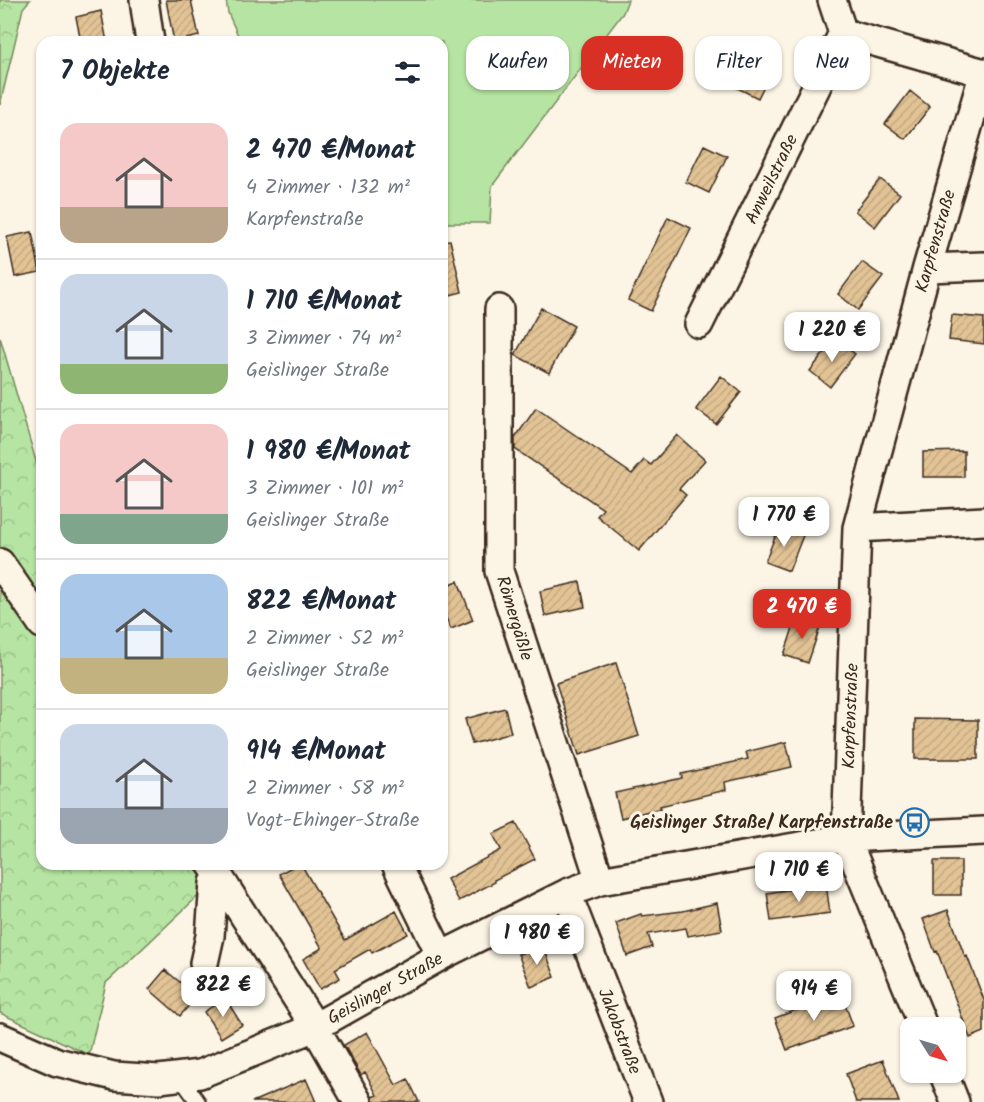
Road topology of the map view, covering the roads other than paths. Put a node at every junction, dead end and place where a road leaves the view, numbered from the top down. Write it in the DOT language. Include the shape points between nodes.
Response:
graph roads {
  1 [pos="144,0"];
  2 [pos="832,0"];
  3 [pos="843,33"];
  4 [pos="149,36"];
  5 [pos="984,72"];
  6 [pos="984,266"];
  7 [pos="927,268"];
  8 [pos="499,309"];
  9 [pos="699,324"];
  10 [pos="984,521"];
  11 [pos="857,528"];
  12 [pos="0,563"];
  13 [pos="36,615"];
  14 [pos="984,831"];
  15 [pos="846,838"];
  16 [pos="215,870"];
  17 [pos="399,870"];
  18 [pos="600,881"];
  19 [pos="567,893"];
  20 [pos="441,956"];
  21 [pos="204,963"];
  22 [pos="919,1017"];
  23 [pos="315,1027"];
  24 [pos="0,1037"];
  25 [pos="180,1077"];
  26 [pos="947,1083"];
  27 [pos="198,1102"];
  28 [pos="358,1102"];
  29 [pos="648,1102"];
  30 [pos="955,1102"];
  1 -- 4 [label="street"];
  2 -- 3 [label="street"];
  3 -- 5 [label="street"];
  3 -- 9 [label="street, Anweilstraße"];
  5 -- 7 [label="street, Karpfenstraße"];
  6 -- 7 [label="street"];
  7 -- 11 [label="street, Karpfenstraße"];
  8 -- 18 [label="street, Römergäßle" via="499,571"];
  10 -- 11 [label="street"];
  11 -- 15 [label="street, Karpfenstraße"];
  12 -- 13 [label="street"];
  14 -- 15 [label="street, Geislinger Straße"];
  15 -- 18 [label="street, Geislinger Straße"];
  15 -- 22 [label="street"];
  16 -- 21 [label="street"];
  16 -- 23 [label="street"];
  17 -- 20 [label="street"];
  18 -- 19 [label="street, Geislinger Straße"];
  19 -- 20 [label="street, Geislinger Straße"];
  19 -- 29 [label="street, Jakobstraße"];
  20 -- 23 [label="street, Geislinger Straße"];
  23 -- 25 [label="street, Geislinger Straße" via="200,1074"];
  23 -- 28 [label="street"];
  24 -- 25 [label="street, Geislinger Straße" via="57,1062 114,1076"];
  25 -- 27 [label="lane"];
  26 -- 30 [label="street"];
}
